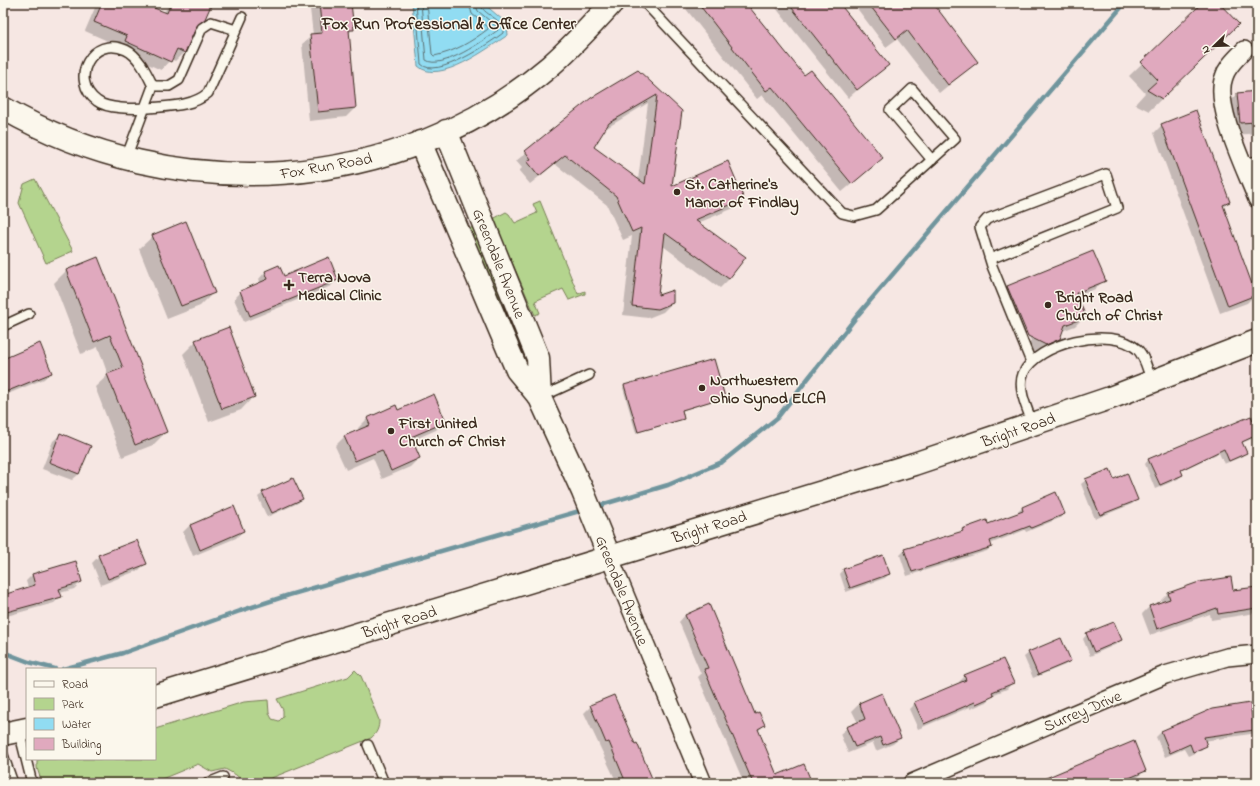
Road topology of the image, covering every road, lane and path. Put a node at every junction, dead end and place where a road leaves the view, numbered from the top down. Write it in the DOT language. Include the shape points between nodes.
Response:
graph roads {
  1 [pos="612,3"];
  2 [pos="645,3"];
  3 [pos="242,17"];
  4 [pos="236,30"];
  5 [pos="1244,50"];
  6 [pos="153,86"];
  7 [pos="3,108"];
  8 [pos="144,108"];
  9 [pos="446,131"];
  10 [pos="420,142"];
  11 [pos="125,159"];
  12 [pos="932,160"];
  13 [pos="1250,162"];
  14 [pos="1257,199"];
  15 [pos="990,259"];
  16 [pos="29,314"];
  17 [pos="3,326"];
  18 [pos="1257,341"];
  19 [pos="1031,362"];
  20 [pos="589,375"];
  21 [pos="1152,382"];
  22 [pos="540,398"];
  23 [pos="1033,424"];
  24 [pos="609,556"];
  25 [pos="1257,654"];
  26 [pos="156,696"];
  27 [pos="16,732"];
  28 [pos="368,745"];
  29 [pos="3,755"];
  30 [pos="223,777"];
  31 [pos="13,783"];
  32 [pos="32,783"];
  33 [pos="208,783"];
  34 [pos="384,783"];
  35 [pos="703,783"];
  36 [pos="912,783"];
  1 -- 9 [label="street, Fox Run Road" via="581,37 549,66 515,92"];
  2 -- 12 [label="lane" via="842,212 854,216 876,210"];
  3 -- 4 [label="lane"];
  4 -- 6 [label="lane" via="211,22 202,28 179,80 169,86"];
  4 -- 8 [label="lane" via="208,93 200,100"];
  5 -- 13 [label="street" via="1224,76 1221,97 1226,118"];
  6 -- 8 [label="lane"];
  6 -- 8 [label="lane" via="136,58 127,50 117,47 94,53 84,69 89,92 97,102 124,109"];
  7 -- 11 [label="street, Fox Run Road" via="62,138"];
  8 -- 11 [label="lane"];
  9 -- 10 [label="street, Fox Run Road"];
  9 -- 22 [label="street, Greendale Avenue" via="538,358"];
  10 -- 11 [label="street, Fox Run Road" via="357,162 315,170 269,174 185,171"];
  10 -- 22 [label="street, Greendale Avenue" via="517,370"];
  12 -- 12 [label="lane" via="955,139 912,89 890,110"];
  13 -- 14 [label="street"];
  15 -- 15 [label="lane" via="980,227 987,219 1106,174 1117,208"];
  15 -- 19 [label="lane"];
  16 -- 17 [label="lane"];
  18 -- 21 [label="street, Bright Road"];
  19 -- 21 [label="lane" via="1062,344 1099,338 1117,340 1137,349"];
  19 -- 23 [label="lane" via="1023,375 1022,387"];
  20 -- 22 [label="lane"];
  21 -- 23 [label="street, Bright Road"];
  22 -- 24 [label="street, Greendale Avenue"];
  23 -- 24 [label="street, Bright Road" via="914,464"];
  24 -- 26 [label="street, Bright Road"];
  24 -- 35 [label="street, Greendale Avenue"];
  25 -- 36 [label="street, Surrey Drive" via="1227,657 1165,675"];
  27 -- 32 [label="lane"];
  28 -- 34 [label="lane"];
  29 -- 31 [label="lane"];
  30 -- 33 [label="lane"];
}
